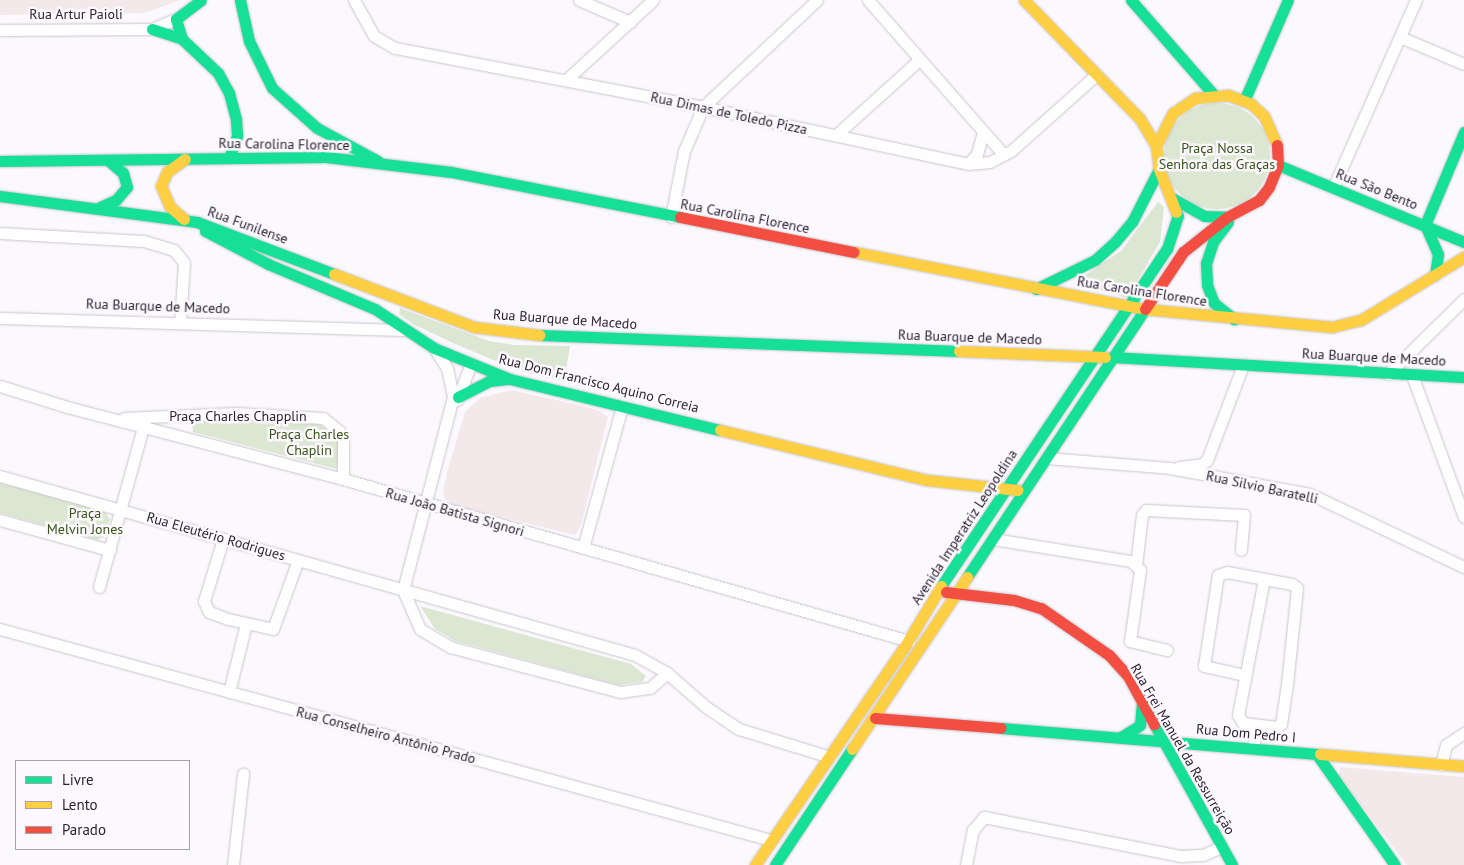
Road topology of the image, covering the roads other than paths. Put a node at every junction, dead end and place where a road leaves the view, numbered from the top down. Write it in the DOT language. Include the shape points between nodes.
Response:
graph roads {
  1 [pos="201,0"];
  2 [pos="228,0"];
  3 [pos="240,0"];
  4 [pos="354,0"];
  5 [pos="579,0"];
  6 [pos="653,0"];
  7 [pos="817,0"];
  8 [pos="868,0"];
  9 [pos="1024,0"];
  10 [pos="1131,0"];
  11 [pos="1141,0"];
  12 [pos="1288,0"];
  13 [pos="1416,0"];
  14 [pos="242,12"];
  15 [pos="1142,14"];
  16 [pos="176,19"];
  17 [pos="630,22"];
  18 [pos="152,29"];
  19 [pos="0,30"];
  20 [pos="1400,37"];
  21 [pos="182,38"];
  22 [pos="919,60"];
  23 [pos="1464,64"];
  24 [pos="1097,74"];
  25 [pos="566,80"];
  26 [pos="1213,94"];
  27 [pos="1244,101"];
  28 [pos="703,107"];
  29 [pos="983,132"];
  30 [pos="1464,132"];
  31 [pos="836,135"];
  32 [pos="1156,146"];
  33 [pos="1004,155"];
  34 [pos="229,158"];
  35 [pos="185,159"];
  36 [pos="0,161"];
  37 [pos="110,162"];
  38 [pos="384,164"];
  39 [pos="968,164"];
  40 [pos="1278,165"];
  41 [pos="1159,170"];
  42 [pos="1333,188"];
  43 [pos="0,196"];
  44 [pos="1172,198"];
  45 [pos="100,207"];
  46 [pos="1232,215"];
  47 [pos="671,217"];
  48 [pos="184,219"];
  49 [pos="1425,225"];
  50 [pos="0,233"];
  51 [pos="1464,242"];
  52 [pos="1464,257"];
  53 [pos="1435,275"];
  54 [pos="1036,289"];
  55 [pos="1464,299"];
  56 [pos="1130,306"];
  57 [pos="1145,309"];
  58 [pos="0,318"];
  59 [pos="1234,319"];
  60 [pos="180,323"];
  61 [pos="474,327"];
  62 [pos="406,330"];
  63 [pos="434,348"];
  64 [pos="1097,356"];
  65 [pos="1113,357"];
  66 [pos="471,364"];
  67 [pos="1243,365"];
  68 [pos="1388,374"];
  69 [pos="1412,375"];
  70 [pos="1464,376"];
  71 [pos="510,379"];
  72 [pos="0,386"];
  73 [pos="458,397"];
  74 [pos="622,406"];
  75 [pos="450,412"];
  76 [pos="185,415"];
  77 [pos="145,421"];
  78 [pos="182,437"];
  79 [pos="1046,458"];
  80 [pos="1170,468"];
  81 [pos="0,476"];
  82 [pos="343,479"];
  83 [pos="1006,489"];
  84 [pos="1025,491"];
  85 [pos="426,504"];
  86 [pos="122,509"];
  87 [pos="1464,517"];
  88 [pos="0,520"];
  89 [pos="223,539"];
  90 [pos="993,539"];
  91 [pos="583,548"];
  92 [pos="110,550"];
  93 [pos="1241,550"];
  94 [pos="298,560"];
  95 [pos="1134,563"];
  96 [pos="1464,567"];
  97 [pos="1264,578"];
  98 [pos="99,587"];
  99 [pos="403,590"];
  100 [pos="938,590"];
  101 [pos="956,594"];
  102 [pos="246,624"];
  103 [pos="0,629"];
  104 [pos="909,641"];
  105 [pos="1167,650"];
  106 [pos="667,673"];
  107 [pos="1244,676"];
  108 [pos="230,692"];
  109 [pos="871,695"];
  110 [pos="1142,701"];
  111 [pos="875,718"];
  112 [pos="1256,725"];
  113 [pos="1464,734"];
  114 [pos="1119,738"];
  115 [pos="1163,740"];
  116 [pos="1190,743"];
  117 [pos="1253,749"];
  118 [pos="827,756"];
  119 [pos="1318,756"];
  120 [pos="1440,765"];
  121 [pos="1464,766"];
  122 [pos="243,774"];
  123 [pos="1181,774"];
  124 [pos="772,840"];
  125 [pos="1221,847"];
  126 [pos="233,865"];
  127 [pos="755,865"];
  128 [pos="775,865"];
  129 [pos="966,865"];
  130 [pos="1232,865"];
  131 [pos="1395,865"];
  1 -- 16 [label="main road"];
  2 -- 14 [label="main road"];
  3 -- 14 [label="main road"];
  4 -- 25 [label="street, Rua Dimas de Toledo Pizza" via="374,36 395,48"];
  5 -- 17 [label="street"];
  6 -- 17 [label="street"];
  7 -- 28 [label="street"];
  8 -- 22 [label="street"];
  9 -- 24 [label="main road"];
  10 -- 15 [label="main road"];
  11 -- 15 [label="street"];
  12 -- 27 [label="main road"];
  13 -- 20 [label="street"];
  14 -- 38 [label="main road" via="249,41 272,88 317,128"];
  15 -- 26 [label="main road"];
  16 -- 18 [label="street"];
  16 -- 21 [label="main road"];
  17 -- 25 [label="street"];
  18 -- 19 [label="street, Rua Artur Paioli"];
  18 -- 21 [label="main road"];
  20 -- 23 [label="street"];
  20 -- 42 [label="street"];
  21 -- 34 [label="main road" via="218,73 229,93 237,136"];
  22 -- 29 [label="street"];
  22 -- 31 [label="street"];
  24 -- 32 [label="main road" via="1140,119"];
  24 -- 33 [label="street, Rua Dimas de Toledo Pizza"];
  25 -- 28 [label="street, Rua Dimas de Toledo Pizza"];
  26 -- 27 [label="main road"];
  26 -- 32 [label="main road" via="1195,98 1173,113"];
  27 -- 40 [label="main road" via="1264,116 1270,126 1278,151"];
  28 -- 31 [label="street, Rua Dimas de Toledo Pizza"];
  28 -- 47 [label="street" via="684,151"];
  29 -- 33 [label="street"];
  29 -- 39 [label="street" via="977,154"];
  30 -- 49 [label="main road"];
  31 -- 39 [label="street, Rua Dimas de Toledo Pizza"];
  32 -- 41 [label="main road"];
  33 -- 39 [label="street, Rua Dimas de Toledo Pizza" via="990,162"];
  34 -- 35 [label="main road, Rua Carolina Florence"];
  34 -- 38 [label="main road, Rua Carolina Florence" via="326,157"];
  35 -- 37 [label="main road, Rua Carolina Florence"];
  35 -- 48 [label="main road" via="167,172 161,186 170,207"];
  36 -- 37 [label="main road, Rua Carolina Florence"];
  37 -- 45 [label="main road" via="123,172 126,187 116,200"];
  38 -- 47 [label="main road, Rua Carolina Florence" via="451,172"];
  40 -- 42 [label="main road, Rua São Bento"];
  40 -- 46 [label="main road" via="1270,187 1259,200"];
  41 -- 44 [label="main road"];
  41 -- 54 [label="main road" via="1132,222 1115,242 1096,260"];
  42 -- 49 [label="main road, Rua São Bento"];
  43 -- 45 [label="main road, Rua Funilense"];
  44 -- 46 [label="main road" via="1204,216"];
  44 -- 56 [label="main road, Avenida Imperatriz Leopoldina" via="1178,216 1175,231"];
  45 -- 48 [label="main road, Rua Funilense"];
  46 -- 57 [label="main road" via="1195,239"];
  46 -- 59 [label="main road" via="1213,242 1206,263 1207,286 1214,303"];
  47 -- 54 [label="main road, Rua Carolina Florence"];
  48 -- 61 [label="main road, Rua Funilense" via="232,234 365,288"];
  48 -- 62 [label="main road, Rua Dom Francisco Aquino Correia" via="245,253 375,309"];
  49 -- 51 [label="main road, Rua São Bento"];
  49 -- 53 [label="main road" via="1438,254"];
  50 -- 60 [label="street" via="144,241 174,250 184,263"];
  52 -- 53 [label="main road, Rua Carolina Florence"];
  53 -- 59 [label="main road, Rua Carolina Florence" via="1361,320 1332,327 1306,328"];
  54 -- 56 [label="main road, Rua Carolina Florence"];
  55 -- 68 [label="street"];
  56 -- 57 [label="main road, Rua Carolina Florence"];
  56 -- 64 [label="main road, Avenida Imperatriz Leopoldina"];
  57 -- 59 [label="main road, Rua Carolina Florence"];
  57 -- 65 [label="main road"];
  58 -- 60 [label="street, Rua Buarque de Macedo"];
  60 -- 62 [label="street, Rua Buarque de Macedo"];
  61 -- 64 [label="main road, Rua Buarque de Macedo" via="563,336"];
  62 -- 63 [label="main road, Rua Dom Francisco Aquino Correia"];
  63 -- 66 [label="main road, Rua Dom Francisco Aquino Correia"];
  63 -- 75 [label="street" via="447,368 452,389"];
  64 -- 65 [label="main road, Rua Buarque de Macedo"];
  64 -- 83 [label="main road, Avenida Imperatriz Leopoldina"];
  65 -- 67 [label="main road, Rua Buarque de Macedo"];
  65 -- 79 [label="main road"];
  66 -- 71 [label="main road, Rua Dom Francisco Aquino Correia"];
  66 -- 73 [label="street"];
  67 -- 68 [label="main road, Rua Buarque de Macedo"];
  67 -- 80 [label="street" via="1207,460 1202,464"];
  68 -- 69 [label="main road, Rua Buarque de Macedo"];
  69 -- 70 [label="main road, Rua Buarque de Macedo"];
  69 -- 87 [label="street"];
  71 -- 73 [label="main road" via="489,381"];
  71 -- 74 [label="main road, Rua Dom Francisco Aquino Correia"];
  72 -- 77 [label="street, Rua João Batista Signori" via="114,419"];
  73 -- 75 [label="street"];
  74 -- 83 [label="main road, Rua Dom Francisco Aquino Correia" via="927,480"];
  74 -- 91 [label="street"];
  75 -- 85 [label="street"];
  76 -- 77 [label="street, Praça Charles Chapplin"];
  76 -- 78 [label="street"];
  76 -- 82 [label="street, Praça Charles Chapplin" via="302,415 323,418 339,431 343,439"];
  77 -- 78 [label="street, Rua João Batista Signori"];
  77 -- 86 [label="street"];
  78 -- 82 [label="street, Rua João Batista Signori"];
  79 -- 80 [label="street, Rua Silvio Baratelli"];
  79 -- 84 [label="main road"];
  80 -- 96 [label="street, Rua Silvio Baratelli" via="1310,494"];
  81 -- 86 [label="street, Rua Eleutério Rodrigues"];
  82 -- 85 [label="street, Rua João Batista Signori"];
  83 -- 84 [label="main road, Rua Dom Francisco Aquino Correia"];
  83 -- 100 [label="main road, Avenida Imperatriz Leopoldina"];
  84 -- 90 [label="main road"];
  85 -- 91 [label="street, Rua João Batista Signori"];
  85 -- 99 [label="street"];
  86 -- 89 [label="street, Rua Eleutério Rodrigues"];
  86 -- 92 [label="street"];
  88 -- 92 [label="street"];
  89 -- 94 [label="street, Rua Eleutério Rodrigues"];
  89 -- 102 [label="street" via="204,601 209,612"];
  90 -- 95 [label="street"];
  90 -- 101 [label="main road"];
  91 -- 104 [label="street, Rua João Batista Signori"];
  92 -- 98 [label="street"];
  93 -- 95 [label="street" via="1244,515 1146,510 1142,514"];
  94 -- 99 [label="street, Rua Eleutério Rodrigues"];
  94 -- 102 [label="street" via="275,627 269,630"];
  95 -- 105 [label="street" via="1140,579 1130,641"];
  97 -- 107 [label="street"];
  97 -- 107 [label="street" via="1227,572 1218,575 1204,666"];
  97 -- 112 [label="street" via="1292,584 1298,593 1281,724 1277,727"];
  99 -- 106 [label="street, Rua Eleutério Rodrigues" via="615,648"];
  99 -- 106 [label="street" via="420,629 450,647 620,692 650,688"];
  100 -- 101 [label="main road, Rua Frei Manuel da Ressurreição"];
  100 -- 104 [label="main road, Avenida Imperatriz Leopoldina"];
  101 -- 110 [label="main road, Rua Frei Manuel da Ressurreição" via="1027,603 1058,617 1109,655 1128,676"];
  101 -- 111 [label="main road"];
  102 -- 108 [label="street"];
  103 -- 108 [label="street, Rua Conselheiro Antônio Prado"];
  104 -- 109 [label="main road, Avenida Imperatriz Leopoldina"];
  106 -- 118 [label="street, Rua Eleutério Rodrigues" via="740,729"];
  107 -- 112 [label="street" via="1238,715 1243,723"];
  108 -- 124 [label="street, Rua Conselheiro Antônio Prado"];
  109 -- 111 [label="main road"];
  109 -- 118 [label="main road, Avenida Imperatriz Leopoldina"];
  110 -- 114 [label="main road" via="1140,725"];
  110 -- 115 [label="main road, Rua Frei Manuel da Ressurreição"];
  111 -- 114 [label="main road, Rua Dom Pedro I"];
  111 -- 128 [label="main road"];
  112 -- 117 [label="street"];
  113 -- 120 [label="street" via="1446,746"];
  114 -- 115 [label="main road, Rua Dom Pedro I"];
  115 -- 116 [label="main road, Rua Dom Pedro I"];
  115 -- 123 [label="main road, Rua Frei Manuel da Ressurreição"];
  116 -- 117 [label="main road, Rua Dom Pedro I"];
  116 -- 123 [label="main road" via="1184,751"];
  117 -- 119 [label="main road, Rua Dom Pedro I"];
  118 -- 124 [label="main road, Avenida Imperatriz Leopoldina"];
  119 -- 120 [label="main road, Rua Dom Pedro I"];
  119 -- 131 [label="main road"];
  120 -- 121 [label="main road, Rua Dom Pedro I"];
  122 -- 126 [label="street"];
  123 -- 125 [label="main road, Rua Frei Manuel da Ressurreição"];
  124 -- 127 [label="main road, Avenida Imperatriz Leopoldina"];
  125 -- 129 [label="street" via="1203,856 1181,856 984,817 973,830"];
  125 -- 130 [label="main road, Rua Frei Manuel da Ressurreição"];
}
